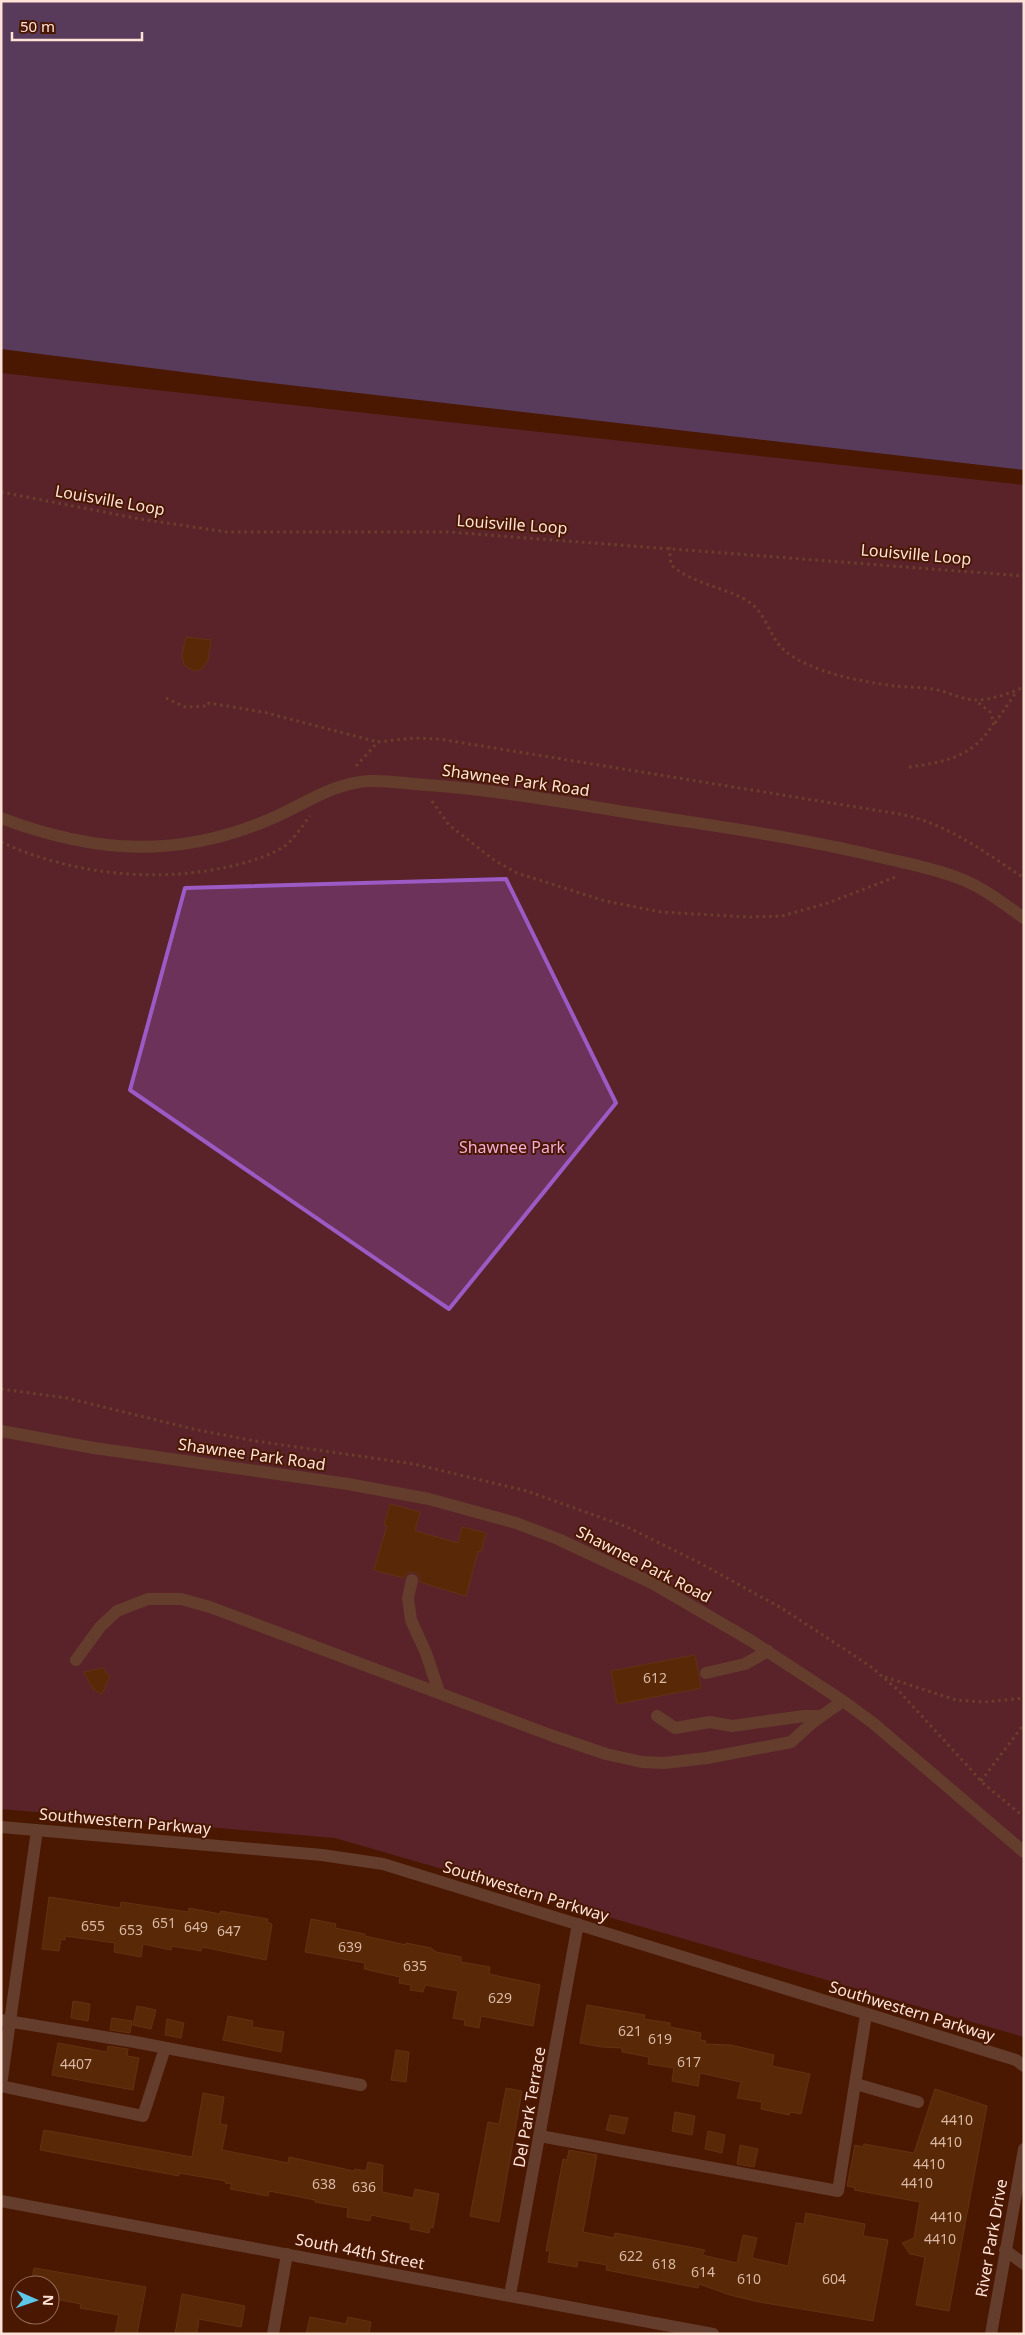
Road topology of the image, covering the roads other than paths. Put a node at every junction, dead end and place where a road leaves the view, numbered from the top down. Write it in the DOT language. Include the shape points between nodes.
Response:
graph roads {
  1 [pos="1,818"];
  2 [pos="1024,918"];
  3 [pos="1,1431"];
  4 [pos="412,1580"];
  5 [pos="768,1651"];
  6 [pos="76,1660"];
  7 [pos="706,1673"];
  8 [pos="439,1692"];
  9 [pos="843,1701"];
  10 [pos="656,1716"];
  11 [pos="822,1716"];
  12 [pos="1,1826"];
  13 [pos="37,1830"];
  14 [pos="1023,1852"];
  15 [pos="578,1924"];
  16 [pos="866,2015"];
  17 [pos="6,2021"];
  18 [pos="165,2048"];
  19 [pos="1024,2066"];
  20 [pos="856,2084"];
  21 [pos="361,2085"];
  22 [pos="1,2086"];
  23 [pos="918,2102"];
  24 [pos="540,2136"];
  25 [pos="1024,2149"];
  26 [pos="1,2201"];
  27 [pos="1006,2250"];
  28 [pos="287,2254"];
  29 [pos="1024,2264"];
  30 [pos="510,2295"];
  31 [pos="273,2334"];
  32 [pos="713,2334"];
  33 [pos="990,2334"];
  1 -- 2 [label="street, Shawnee Park Road" via="55,835 105,845 130,848 174,846 237,831 350,784 369,781 480,789 820,843 922,867 961,879"];
  3 -- 5 [label="street, Shawnee Park Road" via="94,1448 348,1484 472,1510 516,1523 601,1557"];
  4 -- 8 [label="street" via="408,1598 411,1620"];
  5 -- 7 [label="street" via="745,1664"];
  5 -- 9 [label="street, Shawnee Park Road"];
  6 -- 8 [label="street" via="100,1627 117,1611 148,1598 181,1599"];
  8 -- 11 [label="street" via="598,1751 642,1762 707,1758 791,1742"];
  9 -- 11 [label="street"];
  9 -- 14 [label="street, Shawnee Park Road" via="873,1722"];
  10 -- 11 [label="street" via="675,1728 710,1722 732,1726"];
  12 -- 13 [label="street, Southwestern Parkway"];
  13 -- 15 [label="street, Southwestern Parkway" via="383,1864"];
  13 -- 17 [label="street"];
  15 -- 16 [label="street, Southwestern Parkway"];
  15 -- 24 [label="street, Del Park Terrace"];
  16 -- 19 [label="street, Southwestern Parkway" via="1016,2060"];
  16 -- 20 [label="street"];
  17 -- 18 [label="street"];
  17 -- 22 [label="street"];
  18 -- 21 [label="street"];
  18 -- 22 [label="street" via="143,2116"];
  20 -- 23 [label="street"];
  20 -- 24 [label="street" via="838,2192"];
  24 -- 30 [label="street, Del Park Terrace"];
  25 -- 27 [label="street, River Park Drive"];
  26 -- 28 [label="street, South 44th Street"];
  27 -- 29 [label="street"];
  27 -- 33 [label="street, River Park Drive"];
  28 -- 30 [label="street, South 44th Street"];
  28 -- 31 [label="street"];
  30 -- 32 [label="street, South 44th Street"];
}
